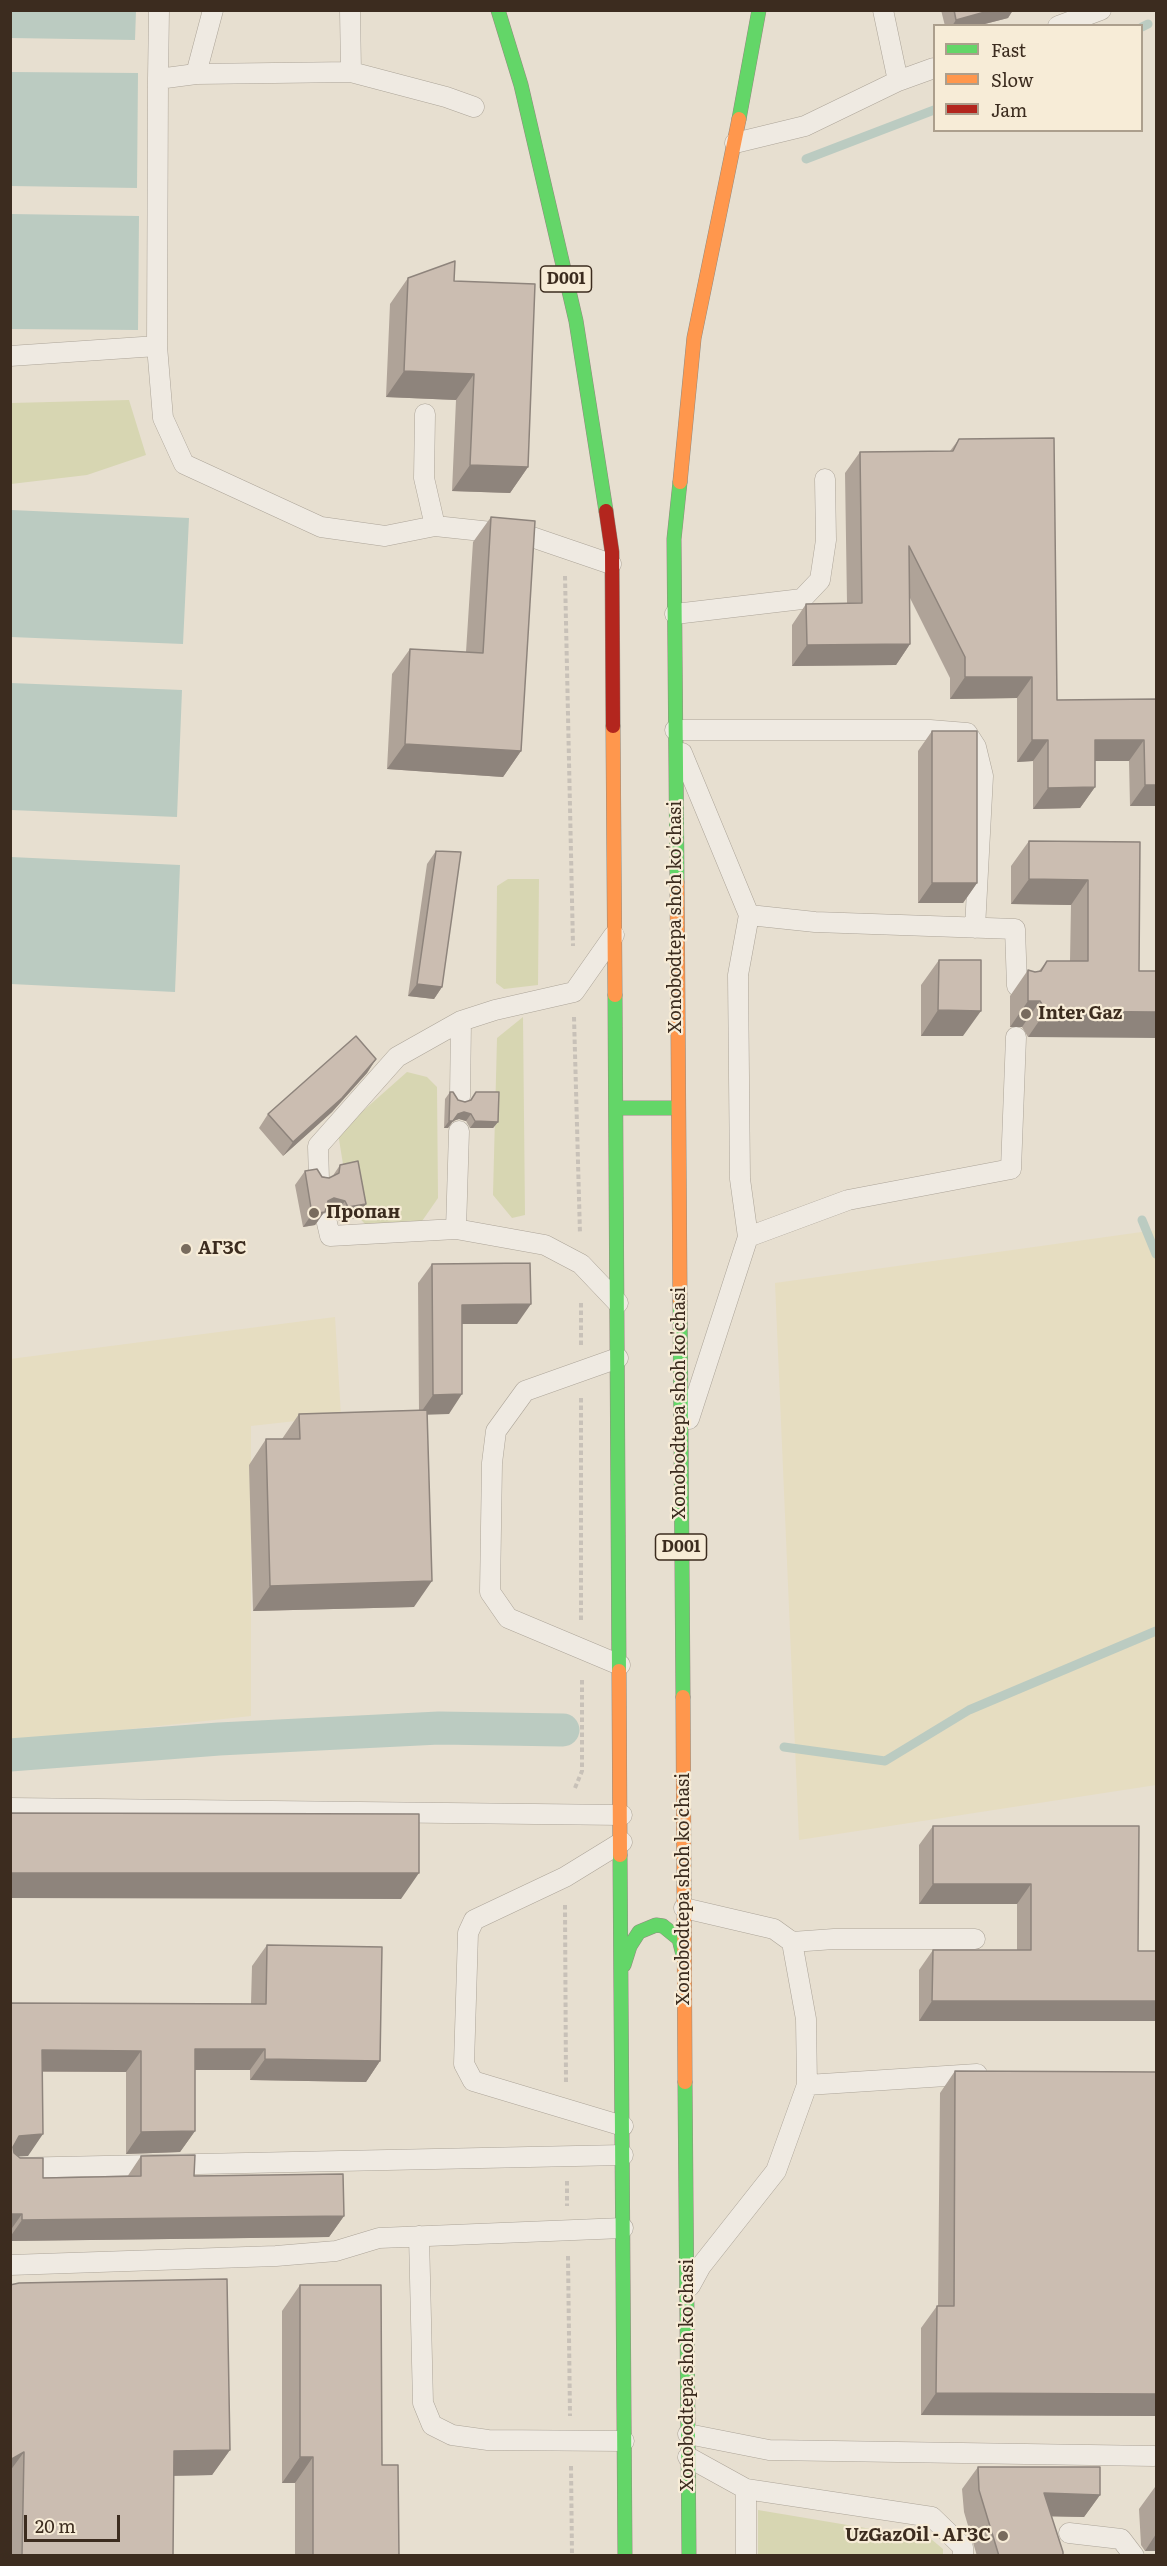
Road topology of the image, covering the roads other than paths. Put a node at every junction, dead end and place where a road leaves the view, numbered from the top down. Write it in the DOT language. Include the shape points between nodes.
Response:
graph roads {
  1 [pos="159,10"];
  2 [pos="213,10"];
  3 [pos="350,10"];
  4 [pos="498,10"];
  5 [pos="759,10"];
  6 [pos="883,10"];
  7 [pos="1101,10"];
  8 [pos="1063,24"];
  9 [pos="933,68"];
  10 [pos="351,72"];
  11 [pos="196,74"];
  12 [pos="158,79"];
  13 [pos="898,81"];
  14 [pos="474,107"];
  15 [pos="735,143"];
  16 [pos="157,345"];
  17 [pos="10,356"];
  18 [pos="425,414"];
  19 [pos="825,479"];
  20 [pos="435,526"];
  21 [pos="612,558"];
  22 [pos="675,614"];
  23 [pos="675,734"];
  24 [pos="749,915"];
  25 [pos="975,928"];
  26 [pos="615,933"];
  27 [pos="1017,986"];
  28 [pos="461,1021"];
  29 [pos="1016,1036"];
  30 [pos="460,1097"];
  31 [pos="616,1108"];
  32 [pos="678,1108"];
  33 [pos="459,1131"];
  34 [pos="319,1180"];
  35 [pos="327,1223"];
  36 [pos="456,1229"];
  37 [pos="748,1237"];
  38 [pos="618,1303"];
  39 [pos="618,1358"];
  40 [pos="680,1444"];
  41 [pos="620,1665"];
  42 [pos="10,1808"];
  43 [pos="622,1815"];
  44 [pos="622,1842"];
  45 [pos="684,1908"];
  46 [pos="975,1939"];
  47 [pos="792,1942"];
  48 [pos="684,1959"];
  49 [pos="623,1969"];
  50 [pos="996,2073"];
  51 [pos="807,2085"];
  52 [pos="623,2126"];
  53 [pos="623,2155"];
  54 [pos="10,2168"];
  55 [pos="623,2228"];
  56 [pos="419,2236"];
  57 [pos="10,2265"];
  58 [pos="687,2291"];
  59 [pos="688,2434"];
  60 [pos="624,2441"];
  61 [pos="1154,2456"];
  62 [pos="688,2457"];
  63 [pos="746,2489"];
  64 [pos="932,2517"];
  65 [pos="958,2520"];
  66 [pos="1045,2531"];
  67 [pos="1069,2533"];
  68 [pos="625,2556"];
  69 [pos="689,2556"];
  70 [pos="746,2556"];
  71 [pos="963,2556"];
  72 [pos="1094,2556"];
  73 [pos="1134,2556"];
  1 -- 12 [label="lane"];
  2 -- 11 [label="lane"];
  3 -- 10 [label="lane"];
  4 -- 21 [label="highway, D001" via="521,85 576,321"];
  5 -- 15 [label="highway, D001"];
  6 -- 13 [label="lane"];
  7 -- 8 [label="lane"];
  9 -- 13 [label="lane"];
  10 -- 11 [label="lane"];
  10 -- 14 [label="lane"];
  11 -- 12 [label="lane"];
  12 -- 16 [label="lane"];
  13 -- 15 [label="lane" via="805,126"];
  15 -- 22 [label="highway, Xonobodtepa shoh ko'chasi / D001" via="694,338 674,539"];
  16 -- 17 [label="lane"];
  16 -- 20 [label="lane" via="163,418 184,464 321,527 385,536"];
  18 -- 20 [label="lane" via="424,478"];
  19 -- 22 [label="lane" via="826,540 820,580 802,599"];
  20 -- 21 [label="lane" via="529,536"];
  21 -- 26 [label="highway, D001"];
  22 -- 23 [label="highway, Xonobodtepa shoh ko'chasi / D001"];
  23 -- 24 [label="lane"];
  23 -- 25 [label="lane" via="930,730 967,733 976,747 983,776"];
  23 -- 32 [label="highway, Xonobodtepa shoh ko'chasi / D001"];
  24 -- 25 [label="lane" via="815,922"];
  24 -- 37 [label="lane" via="738,975 740,1179"];
  25 -- 27 [label="lane" via="1015,929"];
  26 -- 28 [label="lane" via="574,992"];
  26 -- 31 [label="highway, D001"];
  28 -- 30 [label="lane"];
  28 -- 34 [label="lane" via="397,1057 318,1146"];
  29 -- 37 [label="lane" via="1011,1169 848,1200"];
  31 -- 32 [label="highway"];
  31 -- 38 [label="highway, D001"];
  32 -- 40 [label="highway, Xonobodtepa shoh ko'chasi / D001"];
  33 -- 36 [label="lane"];
  35 -- 36 [label="lane" via="330,1236"];
  36 -- 38 [label="lane" via="545,1245 581,1264"];
  37 -- 40 [label="lane"];
  38 -- 39 [label="highway, D001"];
  39 -- 41 [label="highway, D001"];
  39 -- 41 [label="lane" via="525,1391 496,1431 490,1592 508,1618"];
  40 -- 45 [label="highway, Xonobodtepa shoh ko'chasi / D001"];
  41 -- 43 [label="highway, D001"];
  42 -- 43 [label="lane"];
  43 -- 44 [label="highway, D001"];
  44 -- 49 [label="highway, D001"];
  44 -- 52 [label="lane" via="565,1877 474,1920 468,1933 464,2064 473,2081"];
  45 -- 47 [label="lane" via="774,1929"];
  45 -- 48 [label="highway, Xonobodtepa shoh ko'chasi / D001"];
  46 -- 47 [label="lane"];
  47 -- 51 [label="lane" via="806,2019"];
  48 -- 49 [label="highway" via="679,1939 669,1929 656,1925 639,1932"];
  48 -- 58 [label="highway, Xonobodtepa shoh ko'chasi / D001"];
  49 -- 52 [label="highway, D001"];
  50 -- 51 [label="lane"];
  51 -- 58 [label="lane" via="776,2171 701,2266"];
  52 -- 53 [label="highway, D001"];
  53 -- 54 [label="lane"];
  53 -- 55 [label="highway, D001"];
  55 -- 56 [label="lane"];
  55 -- 60 [label="highway, D001"];
  56 -- 57 [label="lane" via="379,2238 336,2251 276,2256"];
  56 -- 60 [label="lane" via="423,2403 432,2425 452,2435 488,2440"];
  58 -- 59 [label="highway, Xonobodtepa shoh ko'chasi / D001"];
  59 -- 61 [label="lane" via="769,2450"];
  59 -- 62 [label="highway, Xonobodtepa shoh ko'chasi / D001"];
  60 -- 68 [label="highway, D001"];
  62 -- 63 [label="lane"];
  62 -- 69 [label="highway, Xonobodtepa shoh ko'chasi / D001"];
  63 -- 64 [label="lane"];
  63 -- 70 [label="lane"];
  64 -- 65 [label="lane"];
  64 -- 71 [label="lane" via="963,2547"];
  66 -- 67 [label="lane"];
  67 -- 72 [label="lane" via="1094,2549"];
  67 -- 73 [label="lane" via="1120,2539"];
}
